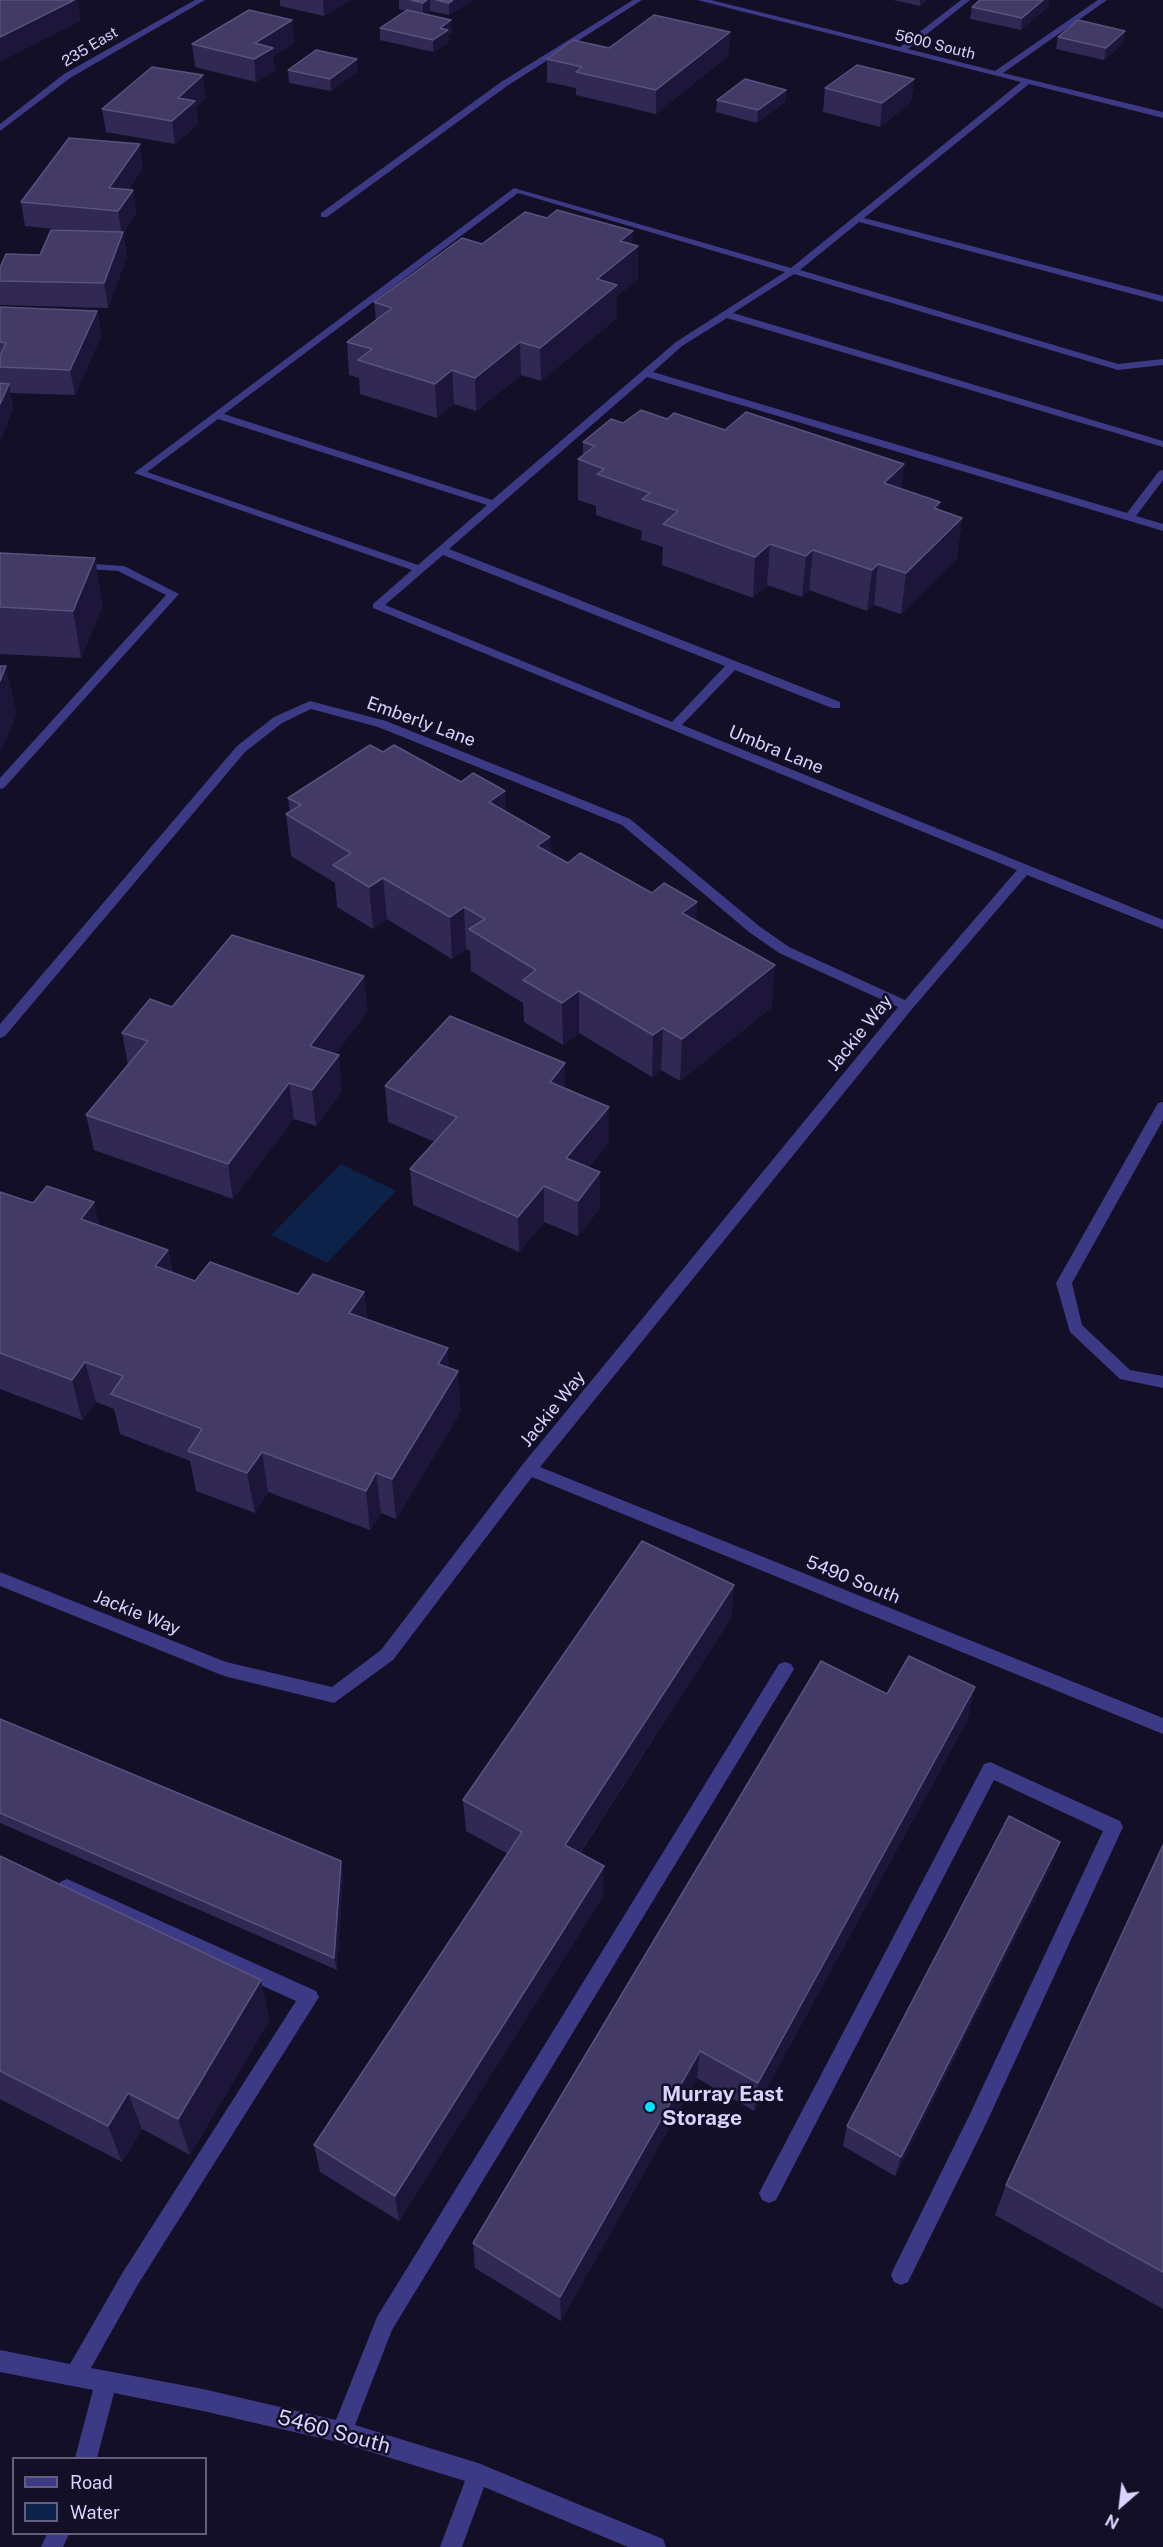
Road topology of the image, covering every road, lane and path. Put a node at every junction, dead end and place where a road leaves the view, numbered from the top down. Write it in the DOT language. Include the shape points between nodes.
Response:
graph roads {
  1 [pos="201,0"];
  2 [pos="638,0"];
  3 [pos="701,0"];
  4 [pos="966,0"];
  5 [pos="1103,0"];
  6 [pos="901,50"];
  7 [pos="995,74"];
  8 [pos="1026,82"];
  9 [pos="1163,116"];
  10 [pos="1,125"];
  11 [pos="324,215"];
  12 [pos="857,219"];
  13 [pos="794,270"];
  14 [pos="1163,299"];
  15 [pos="725,314"];
  16 [pos="1163,362"];
  17 [pos="645,373"];
  18 [pos="216,416"];
  19 [pos="1163,444"];
  20 [pos="1163,473"];
  21 [pos="493,504"];
  22 [pos="1129,517"];
  23 [pos="1163,528"];
  24 [pos="441,550"];
  25 [pos="65,565"];
  26 [pos="419,569"];
  27 [pos="734,665"];
  28 [pos="836,705"];
  29 [pos="673,728"];
  30 [pos="0,785"];
  31 [pos="1024,870"];
  32 [pos="1163,925"];
  33 [pos="907,1006"];
  34 [pos="0,1033"];
  35 [pos="1163,1107"];
  36 [pos="1163,1382"];
  37 [pos="529,1469"];
  38 [pos="0,1579"];
  39 [pos="785,1669"];
  40 [pos="1163,1726"];
  41 [pos="53,1882"];
  42 [pos="770,2193"];
  43 [pos="901,2275"];
  44 [pos="0,2361"];
  45 [pos="75,2376"];
  46 [pos="106,2382"];
  47 [pos="342,2432"];
  48 [pos="86,2457"];
  49 [pos="478,2474"];
  50 [pos="451,2547"];
  51 [pos="655,2547"];
  1 -- 10 [label="street, 235 East" via="67,76"];
  2 -- 11 [label="street" via="504,84"];
  3 -- 6 [label="street, 5600 South"];
  4 -- 6 [label="street"];
  5 -- 7 [label="street"];
  6 -- 7 [label="street, 5600 South"];
  7 -- 8 [label="street, 5600 South"];
  8 -- 9 [label="street, 5600 South"];
  8 -- 12 [label="street"];
  12 -- 13 [label="street"];
  12 -- 14 [label="street"];
  13 -- 15 [label="street"];
  13 -- 16 [label="street" via="1118,367"];
  13 -- 18 [label="street" via="517,190"];
  15 -- 17 [label="street" via="678,344"];
  15 -- 19 [label="street"];
  17 -- 21 [label="street"];
  17 -- 22 [label="street"];
  18 -- 21 [label="street"];
  18 -- 26 [label="street" via="139,473"];
  20 -- 22 [label="street"];
  21 -- 24 [label="street"];
  22 -- 23 [label="street"];
  24 -- 26 [label="street"];
  24 -- 27 [label="street"];
  25 -- 30 [label="street" via="120,568 173,594"];
  26 -- 29 [label="street, Umbra Lane" via="376,606"];
  27 -- 28 [label="street"];
  27 -- 29 [label="street"];
  29 -- 31 [label="street, Umbra Lane"];
  31 -- 32 [label="street, Umbra Lane"];
  31 -- 33 [label="street, Jackie Way"];
  33 -- 34 [label="street, Emberly Lane" via="784,950 626,822 382,724 310,705 278,720 241,749"];
  33 -- 37 [label="street, Jackie Way"];
  35 -- 36 [label="street" via="1064,1283 1075,1328 1126,1375"];
  37 -- 38 [label="street, Jackie Way" via="387,1655 334,1695 224,1669"];
  37 -- 40 [label="street, 5490 South"];
  39 -- 47 [label="street" via="384,2324"];
  41 -- 45 [label="street" via="309,1997 130,2279"];
  42 -- 43 [label="street" via="990,1770 1114,1827 978,2121"];
  44 -- 45 [label="street, 5460 South"];
  45 -- 46 [label="street, 5460 South"];
  46 -- 47 [label="street, 5460 South"];
  46 -- 48 [label="street"];
  47 -- 49 [label="street, 5460 South"];
  49 -- 50 [label="street"];
  49 -- 51 [label="street, 5460 South"];
}
